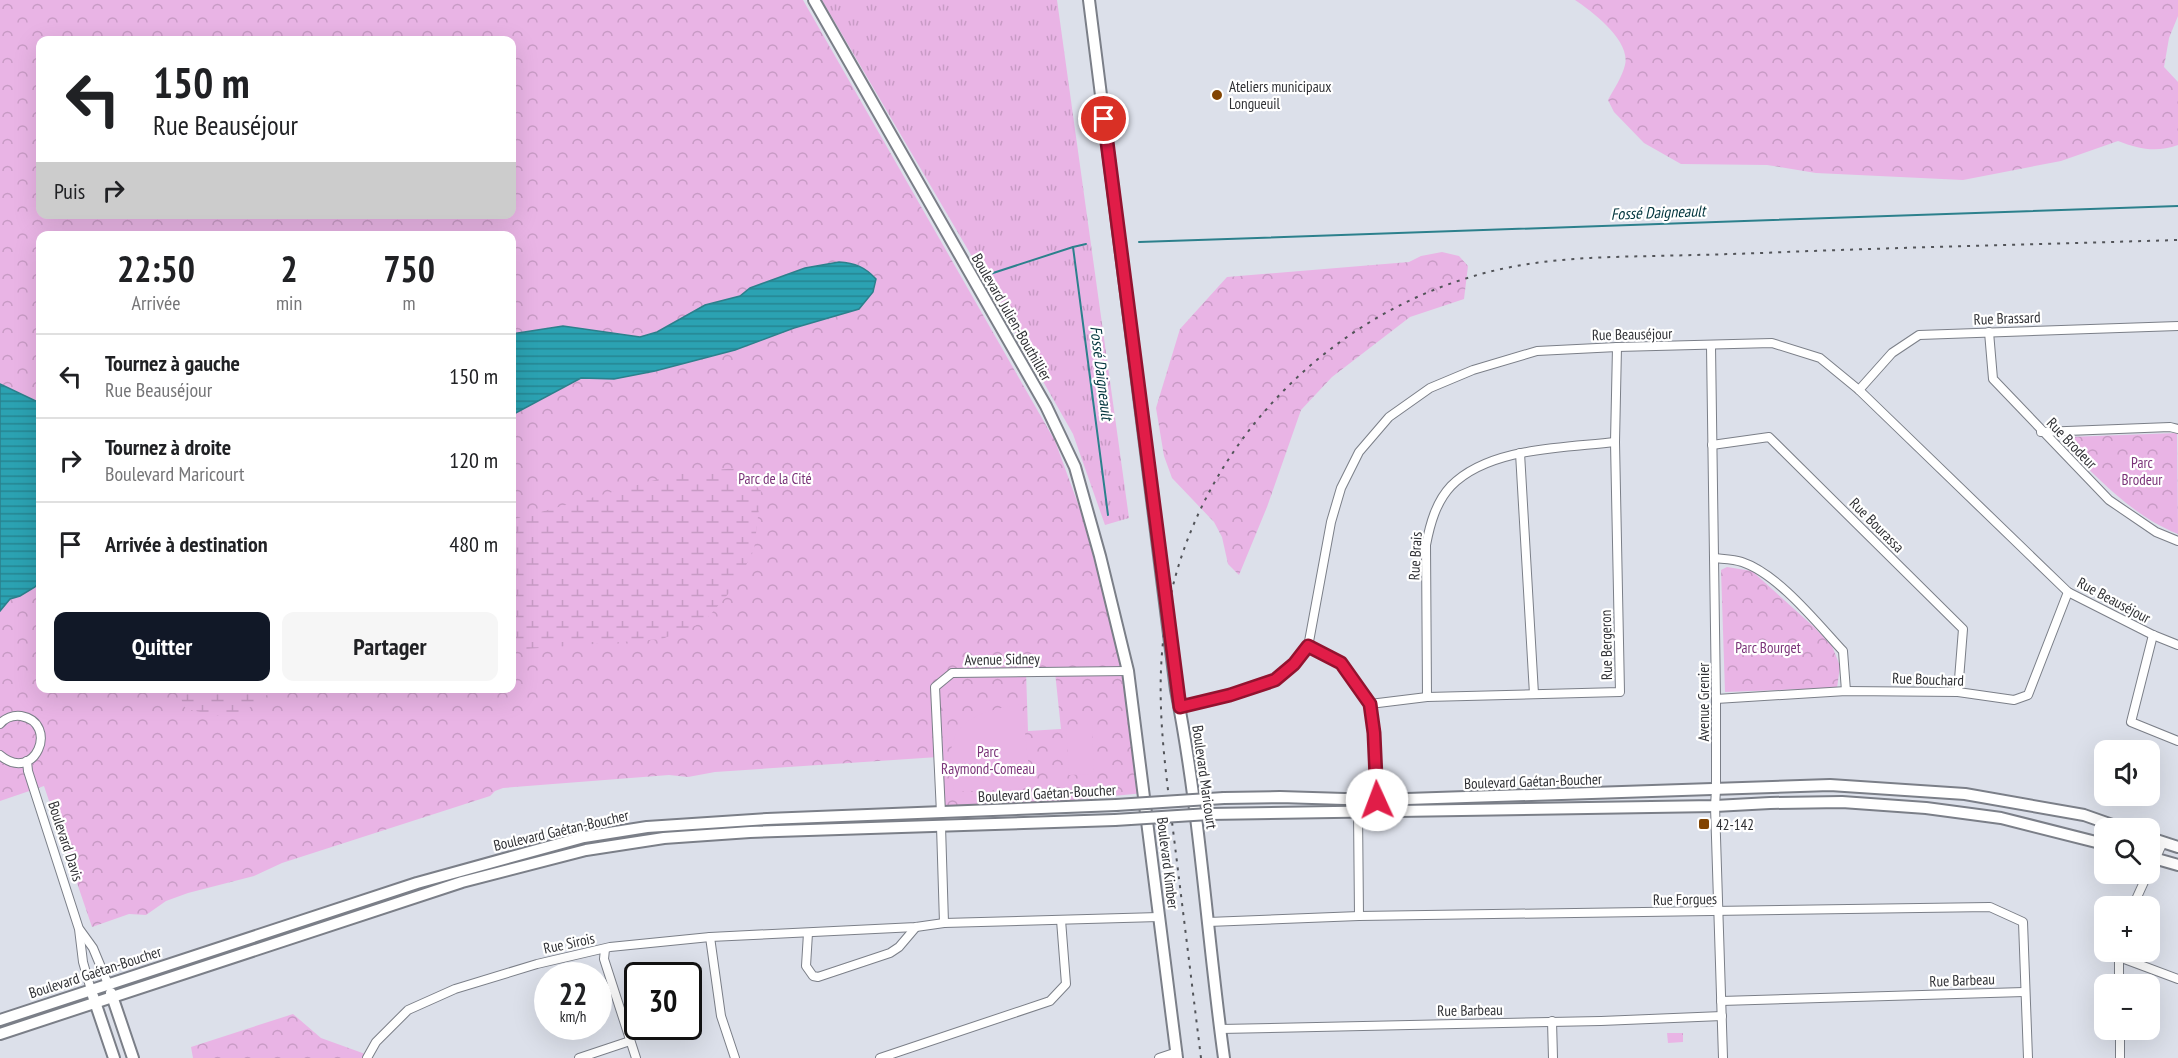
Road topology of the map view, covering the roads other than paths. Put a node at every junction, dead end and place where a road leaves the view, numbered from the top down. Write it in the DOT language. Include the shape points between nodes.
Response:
graph roads {
  1 [pos="814,0"];
  2 [pos="1089,0"];
  3 [pos="2178,326"];
  4 [pos="1989,332"];
  5 [pos="1711,346"];
  6 [pos="1617,347"];
  7 [pos="1859,390"];
  8 [pos="2178,429"];
  9 [pos="2041,432"];
  10 [pos="1615,442"];
  11 [pos="1712,444"];
  12 [pos="1520,453"];
  13 [pos="2178,541"];
  14 [pos="1714,558"];
  15 [pos="2068,592"];
  16 [pos="2153,635"];
  17 [pos="2178,645"];
  18 [pos="1308,646"];
  19 [pos="1128,672"];
  20 [pos="1845,691"];
  21 [pos="1958,692"];
  22 [pos="1534,694"];
  23 [pos="1427,697"];
  24 [pos="1716,699"];
  25 [pos="1370,704"];
  26 [pos="1180,707"];
  27 [pos="0,724"];
  28 [pos="2178,741"];
  29 [pos="0,755"];
  30 [pos="27,761"];
  31 [pos="1716,790"];
  32 [pos="1377,800"];
  33 [pos="1714,806"];
  34 [pos="1358,812"];
  35 [pos="941,813"];
  36 [pos="2094,819"];
  37 [pos="941,826"];
  38 [pos="2094,841"];
  39 [pos="2160,841"];
  40 [pos="2163,842"];
  41 [pos="2160,846"];
  42 [pos="2178,847"];
  43 [pos="2160,860"];
  44 [pos="2178,865"];
  45 [pos="1718,912"];
  46 [pos="1359,916"];
  47 [pos="1159,917"];
  48 [pos="1061,920"];
  49 [pos="1208,922"];
  50 [pos="944,924"];
  51 [pos="916,927"];
  52 [pos="79,929"];
  53 [pos="808,933"];
  54 [pos="710,937"];
  55 [pos="605,949"];
  56 [pos="2138,962"];
  57 [pos="2178,979"];
  58 [pos="108,984"];
  59 [pos="91,990"];
  60 [pos="2024,992"];
  61 [pos="112,997"];
  62 [pos="1722,1001"];
  63 [pos="95,1003"];
  64 [pos="1722,1016"];
  65 [pos="0,1020"];
  66 [pos="1552,1021"];
  67 [pos="1220,1029"];
  68 [pos="0,1034"];
  69 [pos="2120,1040"];
  70 [pos="630,1041"];
  71 [pos="1177,1055"];
  72 [pos="114,1058"];
  73 [pos="133,1058"];
  74 [pos="367,1058"];
  75 [pos="579,1058"];
  76 [pos="636,1058"];
  77 [pos="735,1058"];
  78 [pos="880,1058"];
  79 [pos="1159,1058"];
  80 [pos="1224,1058"];
  81 [pos="1553,1058"];
  82 [pos="1723,1058"];
  83 [pos="2028,1058"];
  84 [pos="2120,1058"];
  1 -- 19 [label="main road, Boulevard Julien-Bouthillier" via="1046,406 1070,458 1100,556"];
  2 -- 26 [label="main road, Boulevard Maricourt"];
  3 -- 4 [label="street, Rue Brassard"];
  4 -- 7 [label="street, Rue Brassard" via="1919,335 1892,353"];
  4 -- 9 [label="street, Rue Brodeur" via="1993,379"];
  5 -- 6 [label="street, Rue Beauséjour"];
  5 -- 7 [label="street, Rue Beauséjour" via="1772,343 1820,358"];
  5 -- 11 [label="street, Avenue Grenier"];
  6 -- 10 [label="street, Rue Bergeron"];
  6 -- 18 [label="street, Rue Beauséjour" via="1537,351 1473,370 1430,388 1389,417 1359,452 1341,488"];
  7 -- 15 [label="street, Rue Beauséjour"];
  8 -- 9 [label="street"];
  9 -- 13 [label="street, Rue Brodeur" via="2109,500 2156,532"];
  10 -- 12 [label="street, Rue Brais"];
  10 -- 22 [label="street, Rue Bergeron" via="1620,692"];
  11 -- 14 [label="street, Avenue Grenier"];
  11 -- 21 [label="street, Rue Bourassa" via="1769,437 1963,628"];
  12 -- 22 [label="street"];
  12 -- 23 [label="street, Rue Brais" via="1494,460 1452,486 1430,525 1426,545"];
  14 -- 20 [label="street" via="1741,561 1769,576 1815,621 1844,651"];
  14 -- 24 [label="street, Avenue Grenier"];
  15 -- 16 [label="street, Rue Beauséjour"];
  15 -- 21 [label="street, Rue Bouchard" via="2028,695 2014,700"];
  16 -- 17 [label="street, Rue Beauséjour"];
  16 -- 28 [label="street" via="2131,722"];
  18 -- 25 [label="street" via="1341,663"];
  18 -- 26 [label="street" via="1275,680"];
  19 -- 35 [label="street, Avenue Sidney" via="952,673 935,687"];
  19 -- 47 [label="main road, Boulevard Kimber"];
  20 -- 21 [label="street, Rue Bouchard"];
  20 -- 24 [label="street, Rue Bouchard"];
  22 -- 23 [label="street, Rue Bergeron"];
  23 -- 25 [label="street, Rue Bergeron"];
  24 -- 31 [label="street, Avenue Grenier"];
  25 -- 32 [label="street"];
  26 -- 49 [label="main road, Boulevard Maricourt"];
  27 -- 30 [label="street" via="15,716 35,723 41,744"];
  29 -- 30 [label="street" via="12,762"];
  30 -- 52 [label="street, Boulevard Davis"];
  31 -- 32 [label="main road, Boulevard Gaétan-Boucher"];
  31 -- 33 [label="street, Avenue Grenier"];
  31 -- 36 [label="main road, Boulevard Gaétan-Boucher" via="1830,785 1965,794"];
  32 -- 35 [label="main road, Boulevard Gaétan-Boucher, bridge" via="1224,798"];
  33 -- 34 [label="main road, Boulevard Gaétan-Boucher"];
  33 -- 38 [label="main road, Boulevard Gaétan-Boucher" via="1842,802 1926,808 2001,818"];
  33 -- 45 [label="street, Avenue Grenier"];
  34 -- 37 [label="main road, Boulevard Gaétan-Boucher, bridge"];
  34 -- 46 [label="street"];
  35 -- 58 [label="main road, Boulevard Gaétan-Boucher" via="766,819 584,837 445,874"];
  37 -- 50 [label="street"];
  37 -- 61 [label="main road, Boulevard Gaétan-Boucher" via="717,834 586,850 462,882"];
  39 -- 40 [label="main road"];
  40 -- 41 [label="street"];
  40 -- 42 [label="main road"];
  43 -- 44 [label="main road"];
  45 -- 46 [label="street, Rue Forgues"];
  45 -- 60 [label="street, Rue Forgues" via="1990,907 2023,922"];
  45 -- 62 [label="street, Avenue Grenier"];
  46 -- 49 [label="street, Rue Forgues"];
  47 -- 48 [label="street, Rue Sirois"];
  47 -- 71 [label="main road, Boulevard Kimber"];
  48 -- 50 [label="street, Rue Sirois"];
  48 -- 78 [label="street" via="1066,984 1050,1001"];
  49 -- 67 [label="main road, Boulevard Maricourt"];
  50 -- 51 [label="street, Rue Sirois"];
  51 -- 53 [label="street, Rue Sirois"];
  51 -- 53 [label="street" via="890,953 818,977 806,966"];
  52 -- 58 [label="street, Boulevard Davis" via="93,948"];
  52 -- 59 [label="street, Boulevard Davis" via="82,962"];
  53 -- 54 [label="street, Rue Sirois"];
  54 -- 55 [label="street, Rue Sirois"];
  54 -- 77 [label="street" via="721,1016"];
  55 -- 70 [label="street" via="604,959"];
  55 -- 74 [label="street, Rue Sirois" via="465,986 408,1010 376,1042"];
  56 -- 57 [label="street"];
  58 -- 59 [label="main road, Boulevard Gaétan-Boucher"];
  58 -- 61 [label="main road, Boulevard Davis"];
  59 -- 63 [label="main road, Boulevard Davis"];
  59 -- 65 [label="main road, Boulevard Gaétan-Boucher"];
  60 -- 62 [label="street, Rue Barbeau"];
  60 -- 83 [label="street, Rue Forgues"];
  61 -- 63 [label="main road, Boulevard Gaétan-Boucher"];
  61 -- 73 [label="main road, Boulevard Davis"];
  62 -- 64 [label="street, Avenue Grenier"];
  63 -- 68 [label="main road, Boulevard Gaétan-Boucher"];
  63 -- 72 [label="main road, Boulevard Davis"];
  64 -- 66 [label="street, Rue Barbeau"];
  64 -- 82 [label="street, Avenue Grenier"];
  66 -- 67 [label="street, Rue Barbeau"];
  66 -- 81 [label="street"];
  67 -- 80 [label="main road, Boulevard Maricourt"];
  69 -- 84 [label="street"];
  70 -- 75 [label="street"];
  70 -- 76 [label="street"];
  71 -- 79 [label="street"];
}
